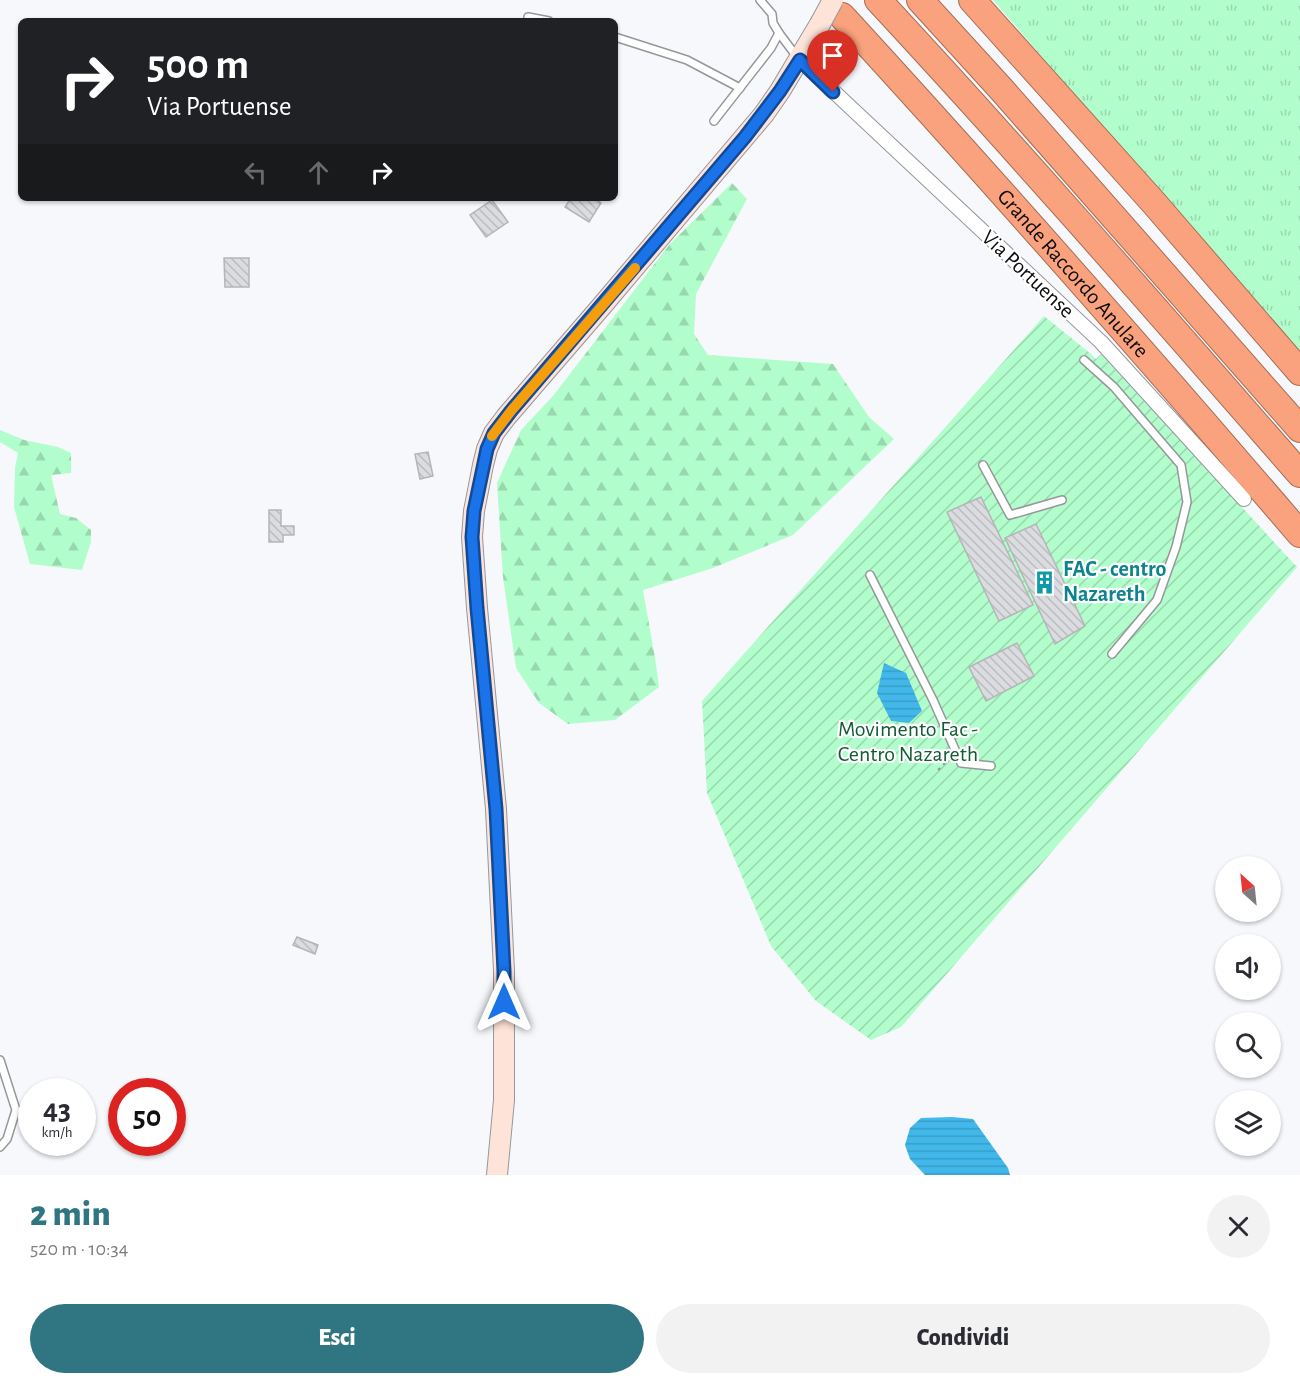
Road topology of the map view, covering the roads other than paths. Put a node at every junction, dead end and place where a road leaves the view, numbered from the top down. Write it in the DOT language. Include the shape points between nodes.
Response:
graph roads {
  1 [pos="760,0"];
  2 [pos="878,0"];
  3 [pos="920,0"];
  4 [pos="972,0"];
  5 [pos="832,13"];
  6 [pos="528,17"];
  7 [pos="533,18"];
  8 [pos="779,33"];
  9 [pos="618,38"];
  10 [pos="800,60"];
  11 [pos="740,88"];
  12 [pos="714,121"];
  13 [pos="1084,360"];
  14 [pos="1300,372"];
  15 [pos="1300,429"];
  16 [pos="983,465"];
  17 [pos="1300,474"];
  18 [pos="1244,499"];
  19 [pos="1062,500"];
  20 [pos="1300,534"];
  21 [pos="870,575"];
  22 [pos="1112,654"];
  23 [pos="991,766"];
  24 [pos="0,1060"];
  25 [pos="0,1147"];
  26 [pos="497,1175"];
  1 -- 8 [label="lane"];
  2 -- 17 [label="highway, Grande Raccordo Anulare"];
  3 -- 15 [label="highway"];
  4 -- 14 [label="highway"];
  5 -- 10 [label="main road"];
  5 -- 20 [label="highway, Grande Raccordo Anulare" via="1096,298"];
  6 -- 7 [label="lane"];
  8 -- 10 [label="lane"];
  8 -- 11 [label="lane"];
  9 -- 11 [label="lane" via="687,60"];
  10 -- 18 [label="street, Via Portuense" via="1101,342"];
  10 -- 26 [label="main road" via="745,137 506,417 492,436 485,457 472,537 496,809 504,971 504,1100"];
  11 -- 12 [label="lane"];
  13 -- 22 [label="lane" via="1114,387 1181,465 1187,502 1157,600"];
  16 -- 19 [label="lane" via="1010,515"];
  21 -- 23 [label="lane" via="961,763"];
  24 -- 25 [label="lane" via="16,1110 7,1139"];
}
